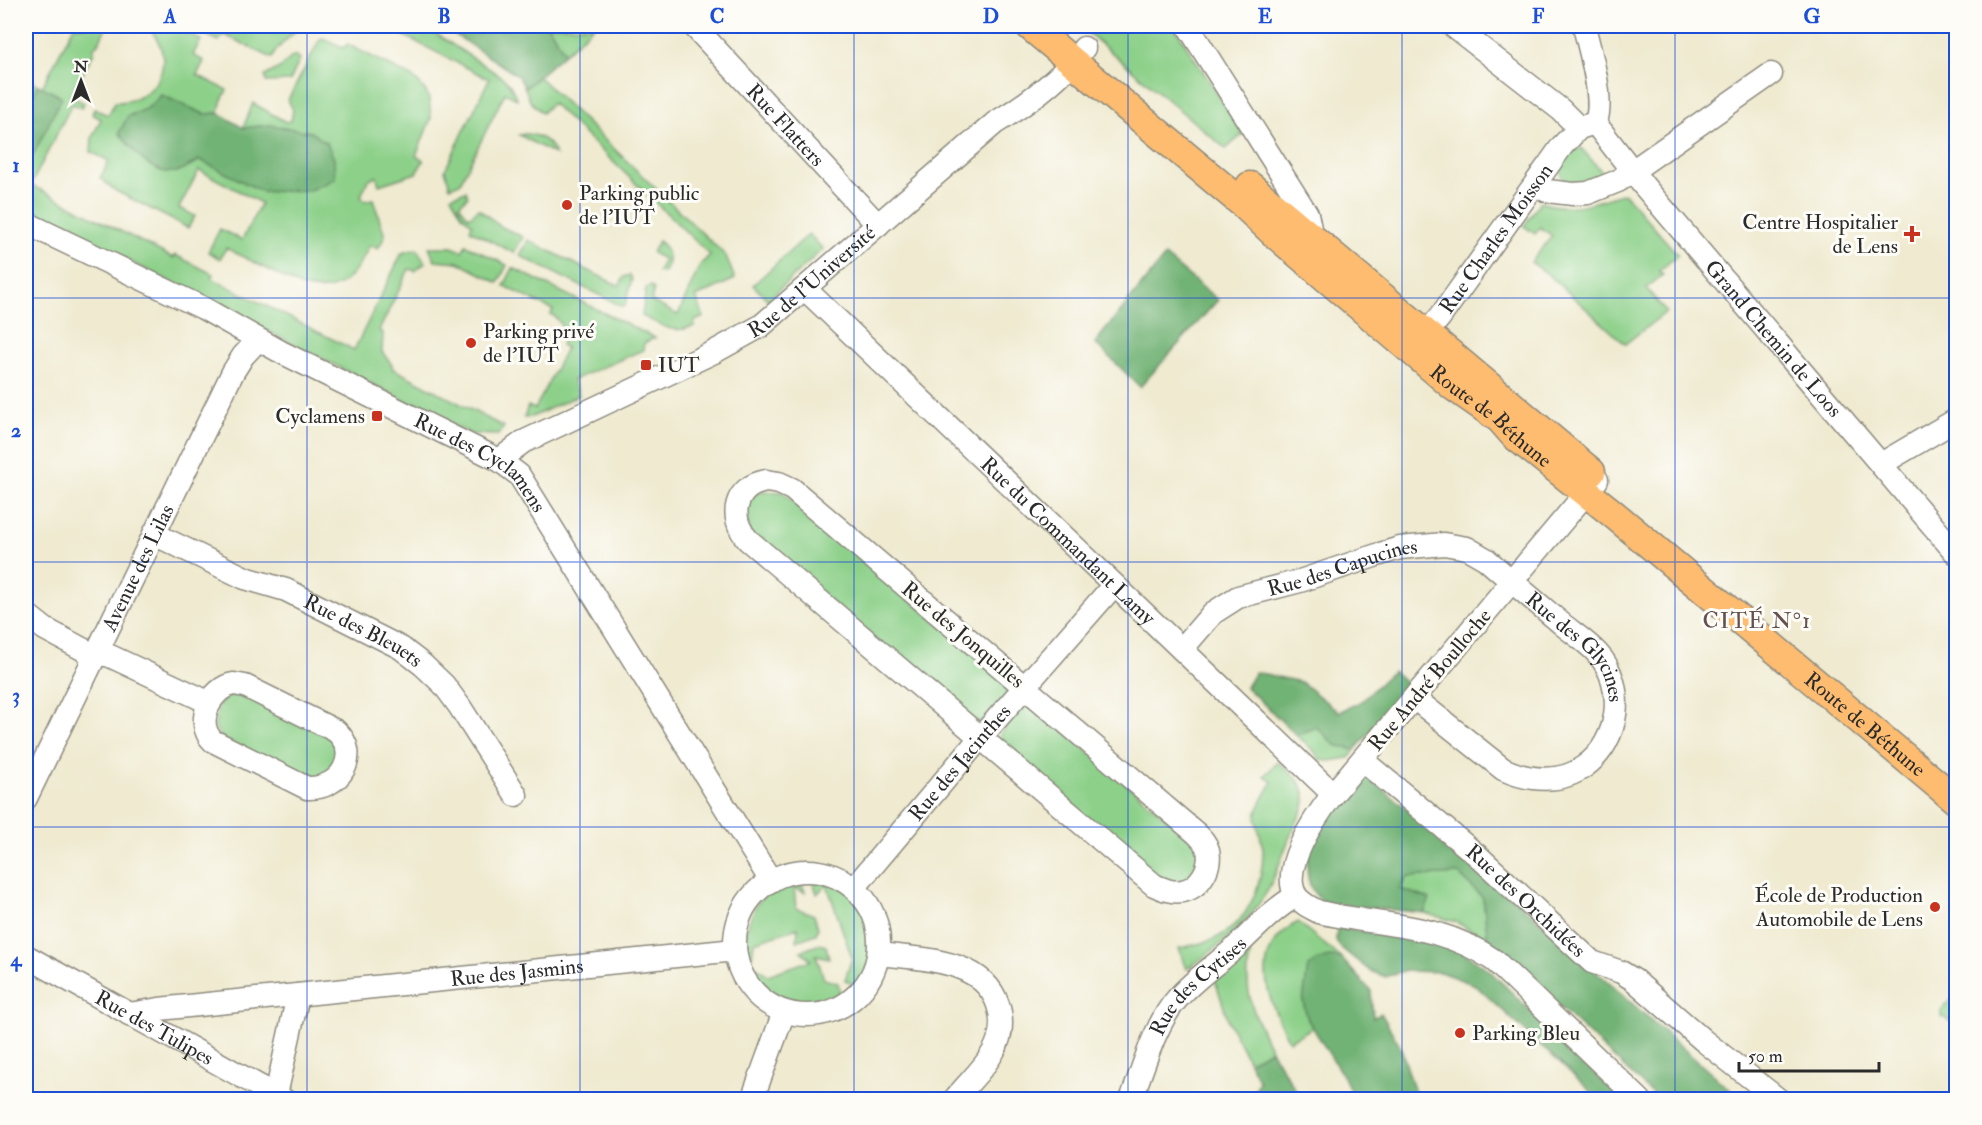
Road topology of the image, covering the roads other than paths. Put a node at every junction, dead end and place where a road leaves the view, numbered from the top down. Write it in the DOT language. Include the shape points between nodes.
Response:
graph roads {
  1 [pos="694,26"];
  2 [pos="1030,26"];
  3 [pos="1057,26"];
  4 [pos="1188,26"];
  5 [pos="1453,26"];
  6 [pos="1584,26"];
  7 [pos="1079,55"];
  8 [pos="1771,74"];
  9 [pos="1587,125"];
  10 [pos="1275,163"];
  11 [pos="1632,172"];
  12 [pos="1536,184"];
  13 [pos="1248,196"];
  14 [pos="26,223"];
  15 [pos="878,225"];
  16 [pos="1305,246"];
  17 [pos="805,289"];
  18 [pos="258,340"];
  19 [pos="1419,342"];
  20 [pos="1956,420"];
  21 [pos="499,460"];
  22 [pos="1881,464"];
  23 [pos="1592,485"];
  24 [pos="154,534"];
  25 [pos="1956,553"];
  26 [pos="1512,582"];
  27 [pos="1114,585"];
  28 [pos="26,614"];
  29 [pos="1182,649"];
  30 [pos="96,653"];
  31 [pos="1025,688"];
  32 [pos="1414,698"];
  33 [pos="210,703"];
  34 [pos="980,738"];
  35 [pos="1362,760"];
  36 [pos="1956,777"];
  37 [pos="1333,794"];
  38 [pos="516,795"];
  39 [pos="26,798"];
  40 [pos="1956,800"];
  41 [pos="771,881"];
  42 [pos="854,888"];
  43 [pos="1296,896"];
  44 [pos="735,950"];
  45 [pos="879,954"];
  46 [pos="26,956"];
  47 [pos="298,995"];
  48 [pos="784,1012"];
  49 [pos="129,1014"];
  50 [pos="280,1097"];
  51 [pos="752,1100"];
  52 [pos="954,1100"];
  53 [pos="1131,1100"];
  54 [pos="1640,1100"];
  55 [pos="1779,1100"];
  1 -- 15 [label="street, Rue Flatters"];
  2 -- 7 [label="main road, Route de Béthune"];
  3 -- 7 [label="main road, Route de Béthune"];
  4 -- 10 [label="street"];
  5 -- 9 [label="street, Grand Chemin de Loos" via="1561,110"];
  6 -- 9 [label="street" via="1600,111"];
  7 -- 13 [label="main road, Route de Béthune"];
  7 -- 15 [label="street, Rue de l'Université"];
  8 -- 11 [label="street"];
  9 -- 11 [label="street, Grand Chemin de Loos"];
  9 -- 12 [label="street, Rue Charles Moisson" via="1562,146"];
  10 -- 13 [label="street"];
  10 -- 16 [label="street" via="1307,214"];
  11 -- 12 [label="street" via="1588,193 1560,194"];
  11 -- 22 [label="street, Grand Chemin de Loos"];
  12 -- 19 [label="street, Rue Charles Moisson"];
  13 -- 16 [label="main road, Route de Béthune"];
  14 -- 18 [label="street, Rue des Cyclamens" via="203,308"];
  15 -- 17 [label="street, Rue de l'Université"];
  16 -- 19 [label="main road, Route de Béthune"];
  17 -- 21 [label="street, Rue de l'Université" via="742,337 523,442"];
  17 -- 27 [label="street, Rue du Commandant Lamy"];
  18 -- 21 [label="street, Rue des Cyclamens"];
  18 -- 24 [label="street, Avenue des Lilas" via="232,372"];
  19 -- 23 [label="main road, Route de Béthune" via="1453,386 1500,419 1514,435"];
  20 -- 22 [label="street"];
  21 -- 41 [label="street, Rue des Cyclamens" via="525,481"];
  22 -- 25 [label="street, Grand Chemin de Loos"];
  23 -- 26 [label="street, Rue André Boulloche"];
  23 -- 36 [label="main road, Route de Béthune"];
  23 -- 40 [label="main road, Route de Béthune"];
  24 -- 30 [label="street, Avenue des Lilas"];
  24 -- 38 [label="street, Rue des Bleuets" via="245,578 286,590 401,648 444,686"];
  26 -- 29 [label="street, Rue des Capucines" via="1467,548 1444,544 1400,548 1238,597 1213,613"];
  26 -- 32 [label="street, Rue André Boulloche"];
  26 -- 32 [label="street, Rue des Glycines" via="1597,654 1609,672 1615,692 1615,720 1605,745 1595,757 1585,767 1557,777 1540,779 1514,774"];
  27 -- 29 [label="street, Rue du Commandant Lamy"];
  27 -- 31 [label="street, Rue des Jacinthes"];
  28 -- 30 [label="street" via="45,629"];
  29 -- 37 [label="street, Rue du Commandant Lamy"];
  30 -- 33 [label="street"];
  30 -- 39 [label="street, Avenue des Lilas"];
  31 -- 34 [label="street, Rue des Jacinthes"];
  31 -- 34 [label="street, Rue des Jonquilles" via="1205,842 1209,858 1202,879 1184,891 1154,885"];
  31 -- 34 [label="street, Rue des Jonquilles" via="792,489 766,481 744,490 736,509 740,532"];
  32 -- 35 [label="street, Rue André Boulloche"];
  33 -- 33 [label="street" via="227,685 245,686 336,731 347,748 344,770 336,780 316,789 307,788 213,741 204,728"];
  34 -- 42 [label="street, Rue des Jacinthes"];
  35 -- 37 [label="street, Rue André Boulloche"];
  35 -- 55 [label="street, Rue des Orchidées" via="1478,856 1592,962 1634,980"];
  37 -- 43 [label="street, Rue André Boulloche" via="1301,842 1293,873"];
  41 -- 42 [label="street" via="786,874 817,871"];
  41 -- 44 [label="street" via="757,891 739,918"];
  42 -- 45 [label="street" via="878,925"];
  43 -- 53 [label="street, Rue des Cytises" via="1273,911 1176,1000 1163,1019"];
  43 -- 54 [label="street" via="1319,912 1439,933 1479,950"];
  44 -- 47 [label="street, Rue des Jasmins"];
  44 -- 48 [label="street" via="738,967 756,994"];
  45 -- 48 [label="street" via="869,981 850,1002 825,1013"];
  45 -- 52 [label="street" via="966,970 980,978 997,1001 1001,1013 998,1042"];
  46 -- 49 [label="street, Rue des Tulipes"];
  47 -- 49 [label="street, Rue des Jasmins"];
  47 -- 50 [label="street"];
  48 -- 51 [label="street"];
  49 -- 50 [label="street, Rue des Tulipes"];
}
